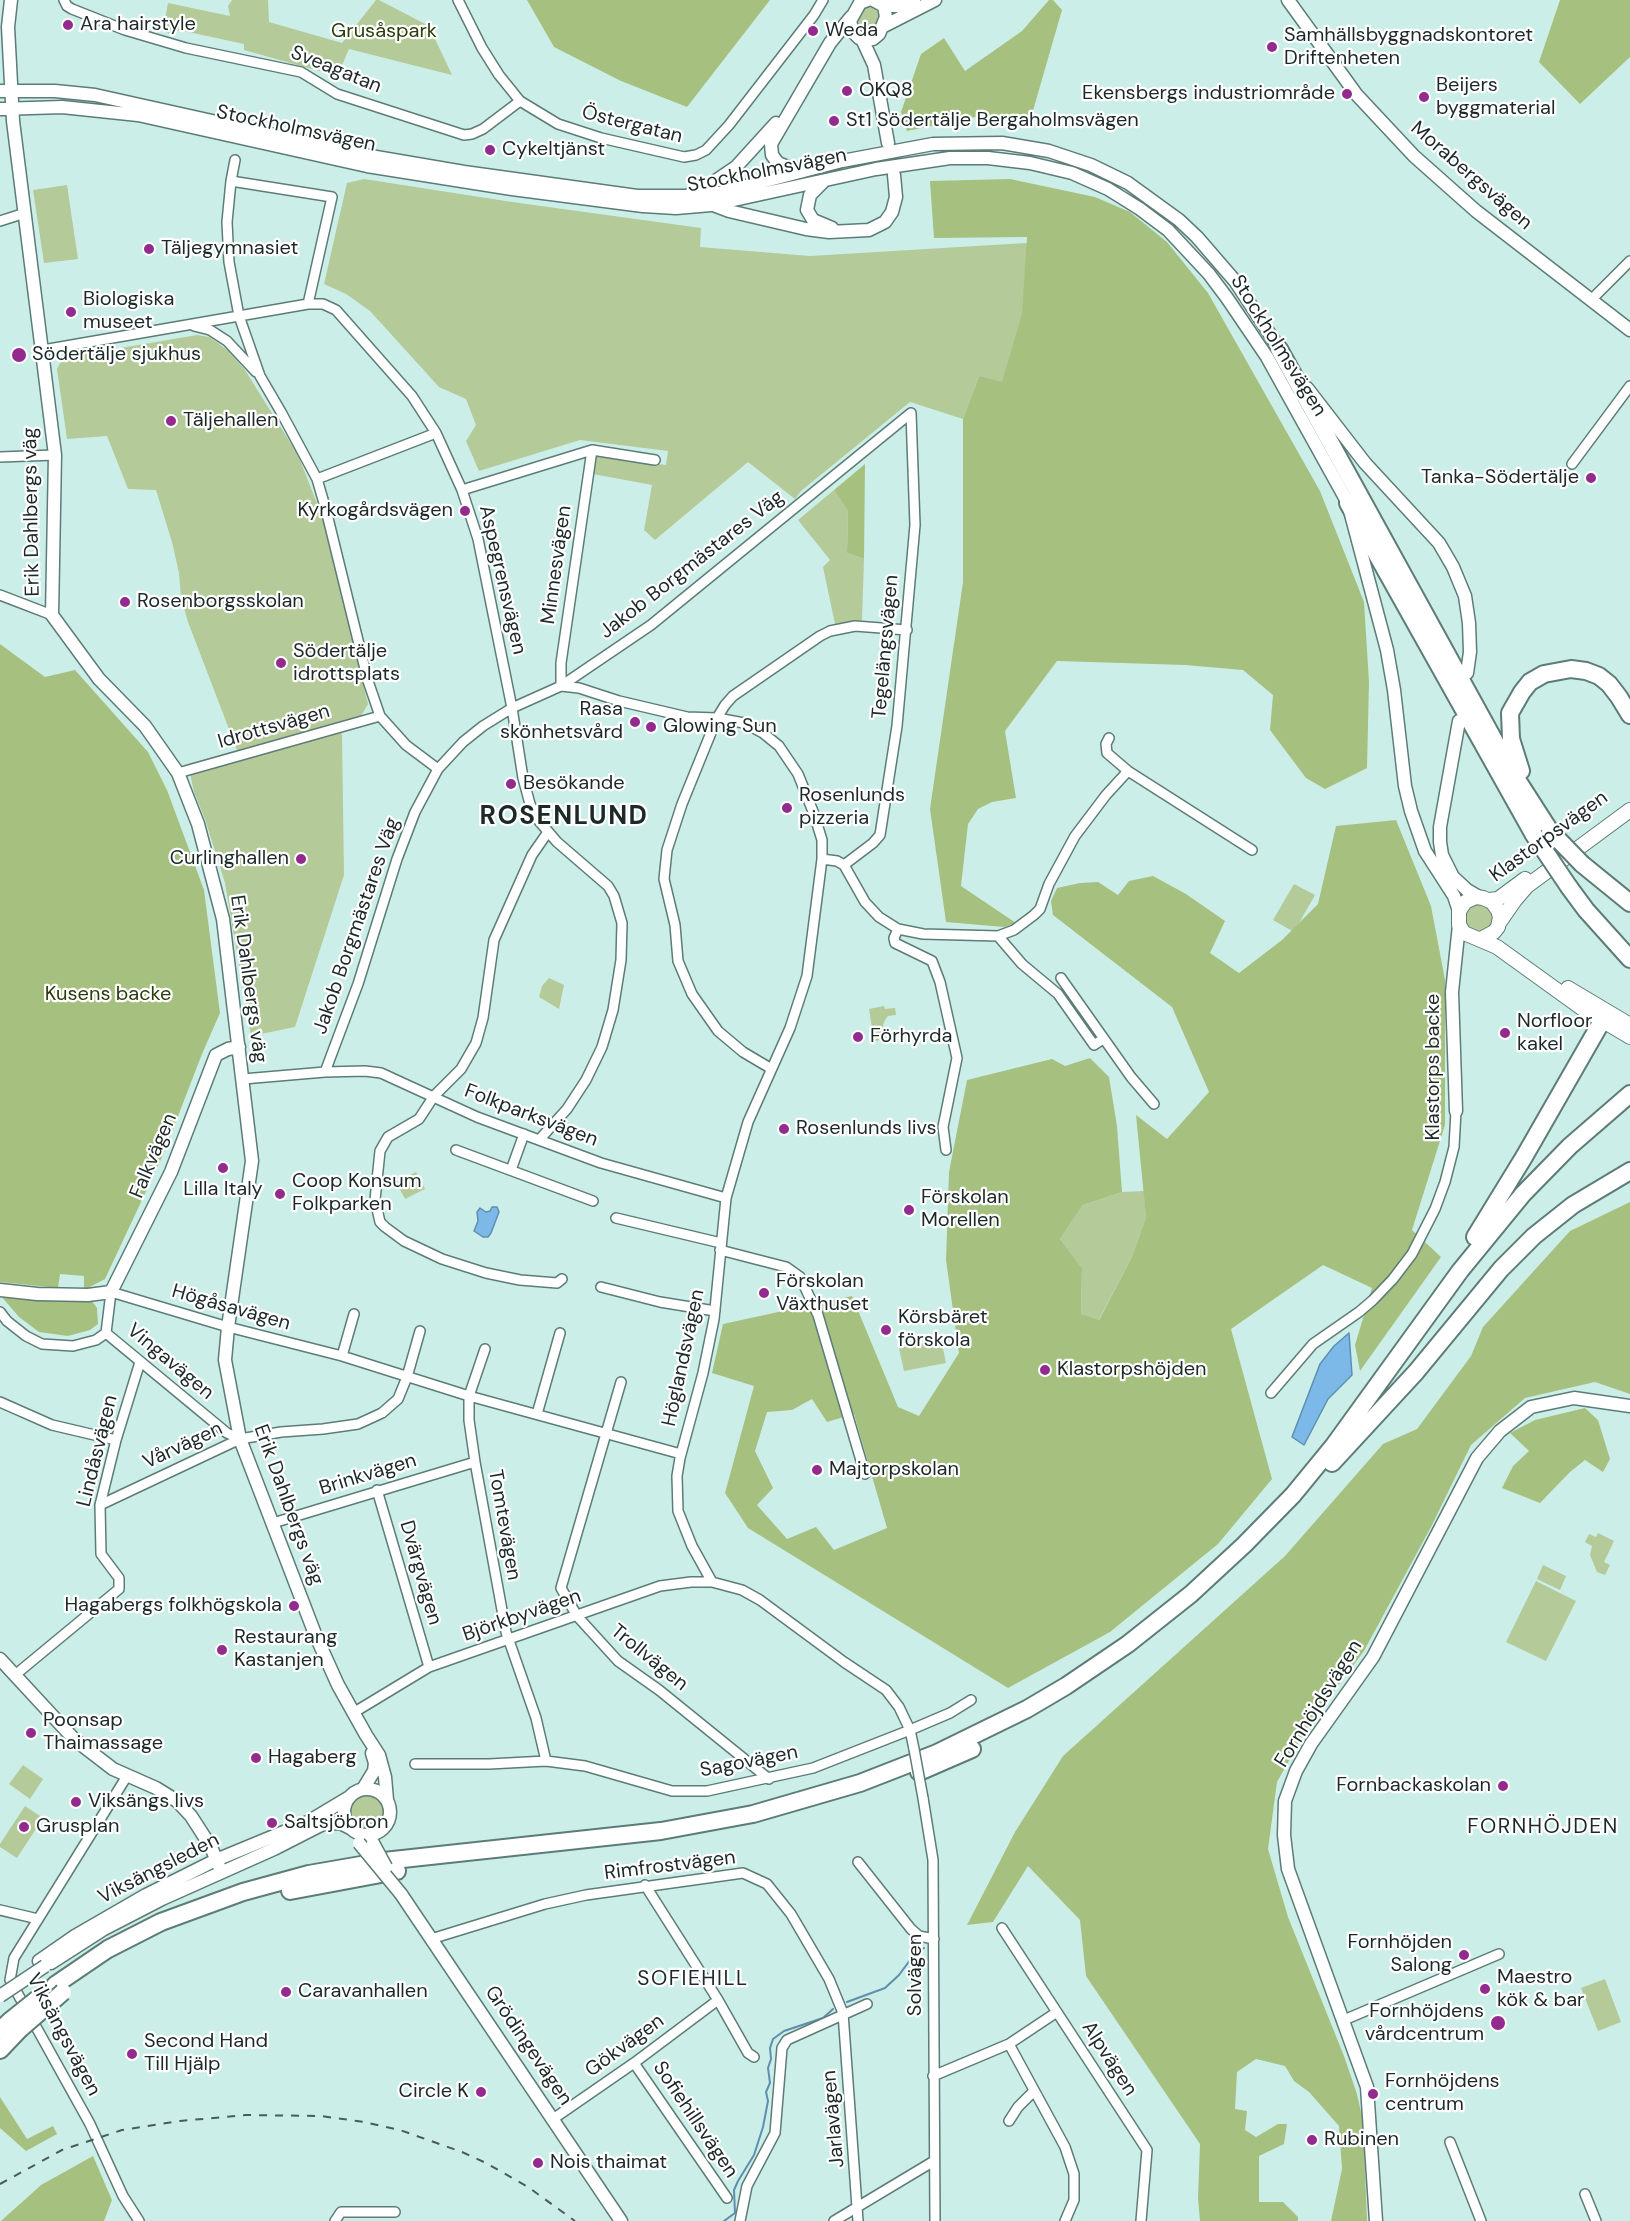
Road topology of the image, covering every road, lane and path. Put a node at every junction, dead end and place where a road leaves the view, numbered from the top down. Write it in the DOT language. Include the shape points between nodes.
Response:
graph roads {
  1 [pos="11,0"];
  2 [pos="64,0"];
  3 [pos="458,0"];
  4 [pos="823,0"];
  5 [pos="914,0"];
  6 [pos="935,0"];
  7 [pos="1288,0"];
  8 [pos="863,1"];
  9 [pos="877,2"];
  10 [pos="851,17"];
  11 [pos="884,26"];
  12 [pos="876,37"];
  13 [pos="859,38"];
  14 [pos="827,52"];
  15 [pos="874,65"];
  16 [pos="6,90"];
  17 [pos="797,100"];
  18 [pos="520,101"];
  19 [pos="6,109"];
  20 [pos="888,143"];
  21 [pos="235,160"];
  22 [pos="810,169"];
  23 [pos="894,175"];
  24 [pos="827,180"];
  25 [pos="231,181"];
  26 [pos="680,196"];
  27 [pos="711,205"];
  28 [pos="25,213"];
  29 [pos="0,221"];
  30 [pos="845,232"];
  31 [pos="1630,261"];
  32 [pos="1591,300"];
  33 [pos="308,304"];
  34 [pos="239,316"];
  35 [pos="189,325"];
  36 [pos="1630,330"];
  37 [pos="1279,349"];
  38 [pos="43,350"];
  39 [pos="260,376"];
  40 [pos="1630,386"];
  41 [pos="911,413"];
  42 [pos="436,433"];
  43 [pos="592,450"];
  44 [pos="55,455"];
  45 [pos="0,457"];
  46 [pos="655,460"];
  47 [pos="1572,464"];
  48 [pos="316,479"];
  49 [pos="462,490"];
  50 [pos="1348,503"];
  51 [pos="0,595"];
  52 [pos="52,615"];
  53 [pos="907,630"];
  54 [pos="1467,673"];
  55 [pos="561,686"];
  56 [pos="512,708"];
  57 [pos="1630,715"];
  58 [pos="380,716"];
  59 [pos="717,718"];
  60 [pos="1459,721"];
  61 [pos="1109,738"];
  62 [pos="438,769"];
  63 [pos="1128,771"];
  64 [pos="178,773"];
  65 [pos="1630,803"];
  66 [pos="1630,810"];
  67 [pos="548,832"];
  68 [pos="1546,832"];
  69 [pos="1252,850"];
  70 [pos="822,859"];
  71 [pos="844,866"];
  72 [pos="1484,898"];
  73 [pos="1630,903"];
  74 [pos="1459,918"];
  75 [pos="1499,925"];
  76 [pos="898,929"];
  77 [pos="998,936"];
  78 [pos="1477,939"];
  79 [pos="1456,959"];
  80 [pos="1630,959"];
  81 [pos="1060,978"];
  82 [pos="1602,1021"];
  83 [pos="1625,1022"];
  84 [pos="1630,1037"];
  85 [pos="1103,1039"];
  86 [pos="239,1047"];
  87 [pos="771,1068"];
  88 [pos="325,1071"];
  89 [pos="243,1079"];
  90 [pos="1630,1094"];
  91 [pos="434,1096"];
  92 [pos="1154,1104"];
  93 [pos="1630,1109"];
  94 [pos="1456,1111"];
  95 [pos="524,1134"];
  96 [pos="540,1140"];
  97 [pos="456,1150"];
  98 [pos="946,1150"];
  99 [pos="511,1170"];
  100 [pos="1630,1171"];
  101 [pos="726,1198"];
  102 [pos="593,1201"];
  103 [pos="616,1218"];
  104 [pos="721,1247"];
  105 [pos="562,1279"];
  106 [pos="601,1287"];
  107 [pos="0,1290"];
  108 [pos="111,1292"];
  109 [pos="715,1311"];
  110 [pos="0,1312"];
  111 [pos="354,1314"];
  112 [pos="228,1327"];
  113 [pos="420,1331"];
  114 [pos="106,1332"];
  115 [pos="560,1333"];
  116 [pos="486,1349"];
  117 [pos="1401,1354"];
  118 [pos="342,1356"];
  119 [pos="140,1362"];
  120 [pos="408,1377"];
  121 [pos="621,1382"];
  122 [pos="1271,1393"];
  123 [pos="469,1396"];
  124 [pos="0,1402"];
  125 [pos="1630,1406"];
  126 [pos="537,1414"];
  127 [pos="606,1433"];
  128 [pos="240,1439"];
  129 [pos="116,1440"];
  130 [pos="1343,1450"];
  131 [pos="681,1454"];
  132 [pos="475,1462"];
  133 [pos="865,1474"];
  134 [pos="377,1490"];
  135 [pos="100,1505"];
  136 [pos="273,1523"];
  137 [pos="712,1582"];
  138 [pos="577,1616"];
  139 [pos="508,1640"];
  140 [pos="0,1659"];
  141 [pos="429,1667"];
  142 [pos="15,1676"];
  143 [pos="971,1700"];
  144 [pos="353,1713"];
  145 [pos="910,1730"];
  146 [pos="366,1735"];
  147 [pos="546,1761"];
  148 [pos="415,1764"];
  149 [pos="127,1776"];
  150 [pos="769,1779"];
  151 [pos="363,1789"];
  152 [pos="348,1798"];
  153 [pos="387,1800"];
  154 [pos="352,1830"];
  155 [pos="374,1838"];
  156 [pos="216,1860"];
  157 [pos="858,1862"];
  158 [pos="221,1872"];
  159 [pos="645,1886"];
  160 [pos="401,1894"];
  161 [pos="0,1910"];
  162 [pos="38,1919"];
  163 [pos="1002,1928"];
  164 [pos="431,1939"];
  165 [pos="934,1939"];
  166 [pos="1499,1954"];
  167 [pos="42,1964"];
  168 [pos="59,1988"];
  169 [pos="0,1996"];
  170 [pos="718,2000"];
  171 [pos="867,2004"];
  172 [pos="1057,2012"];
  173 [pos="843,2013"];
  174 [pos="1344,2020"];
  175 [pos="10,2027"];
  176 [pos="1009,2044"];
  177 [pos="0,2050"];
  178 [pos="754,2057"];
  179 [pos="634,2063"];
  180 [pos="933,2076"];
  181 [pos="1035,2091"];
  182 [pos="553,2119"];
  183 [pos="1009,2121"];
  184 [pos="1450,2142"];
  185 [pos="934,2161"];
  186 [pos="1375,2190"];
  187 [pos="1585,2194"];
  188 [pos="727,2198"];
  189 [pos="859,2205"];
  190 [pos="395,2212"];
  191 [pos="139,2221"];
  192 [pos="335,2221"];
  193 [pos="621,2221"];
  194 [pos="740,2221"];
  195 [pos="834,2221"];
  196 [pos="858,2221"];
  197 [pos="935,2221"];
  198 [pos="1065,2221"];
  199 [pos="1141,2221"];
  200 [pos="1376,2221"];
  201 [pos="1386,2221"];
  202 [pos="1481,2221"];
  203 [pos="1596,2221"];
  1 -- 16 [label="main road, Erik Dahlbergs väg"];
  2 -- 18 [label="street, Sveagatan" via="72,9 125,30 186,48 301,72 337,94 464,135 483,129"];
  3 -- 18 [label="street, Östergatan" via="482,48"];
  4 -- 18 [label="street, Östergatan" via="729,125 706,150 696,155 684,157 590,135 558,124"];
  5 -- 9 [label="main road" via="897,6"];
  6 -- 11 [label="main road"];
  7 -- 32 [label="main road, Morabergsvägen" via="1356,94 1405,147 1476,212"];
  8 -- 10 [label="main road"];
  9 -- 11 [label="main road" via="886,13"];
  10 -- 13 [label="main road" via="851,29"];
  10 -- 14 [label="main road"];
  11 -- 12 [label="main road"];
  12 -- 13 [label="main road"];
  12 -- 15 [label="main road"];
  13 -- 14 [label="main road" via="840,41"];
  13 -- 15 [label="main road"];
  14 -- 17 [label="main road"];
  15 -- 20 [label="main road"];
  16 -- 19 [label="main road, Erik Dahlbergs väg"];
  16 -- 26 [label="main road, Stockholmsvägen" via="118,99 420,165 616,193"];
  17 -- 22 [label="main road" via="771,150 778,163"];
  17 -- 26 [label="main road" via="736,167 711,184"];
  19 -- 27 [label="main road, Stockholmsvägen" via="85,108 138,115 368,166 512,189 643,206"];
  19 -- 28 [label="main road, Erik Dahlbergs väg"];
  21 -- 25 [label="street"];
  22 -- 26 [label="main road, Stockholmsvägen" via="719,193"];
  22 -- 37 [label="main road, Stockholmsvägen" via="915,146 957,142 1002,143 1071,157 1128,183 1179,220 1234,281"];
  23 -- 30 [label="main road" via="895,205 885,222 869,230"];
  24 -- 27 [label="main road, Stockholmsvägen"];
  24 -- 30 [label="main road" via="810,195 807,210 819,224"];
  24 -- 50 [label="main road, Stockholmsvägen" via="907,163 988,158 1072,173 1124,199 1168,230 1227,298 1267,357"];
  25 -- 33 [label="street" via="332,196"];
  25 -- 34 [label="street" via="229,262"];
  27 -- 30 [label="main road" via="806,230"];
  28 -- 29 [label="street"];
  28 -- 38 [label="main road, Erik Dahlbergs väg"];
  31 -- 32 [label="street"];
  32 -- 36 [label="main road, Morabergsvägen"];
  33 -- 34 [label="street"];
  33 -- 42 [label="street, Aspegrensvägen" via="323,304 336,310 412,396"];
  34 -- 35 [label="street"];
  34 -- 39 [label="street"];
  35 -- 38 [label="street"];
  35 -- 39 [label="street" via="210,330 228,341"];
  37 -- 54 [label="main road, Stockholmsvägen" via="1349,443 1440,543 1454,567 1470,623"];
  37 -- 68 [label="highway"];
  38 -- 44 [label="main road, Erik Dahlbergs väg"];
  39 -- 48 [label="street"];
  40 -- 47 [label="street"];
  41 -- 53 [label="street, Tegelängsvägen" via="915,525"];
  41 -- 55 [label="street, Jakob Borgmästares Väg" via="651,625"];
  42 -- 48 [label="street"];
  42 -- 49 [label="street, Aspegrensvägen"];
  43 -- 46 [label="street"];
  43 -- 49 [label="street"];
  43 -- 55 [label="street, Minnesvägen"];
  44 -- 45 [label="street"];
  44 -- 52 [label="main road, Erik Dahlbergs väg"];
  48 -- 58 [label="street"];
  49 -- 56 [label="street, Aspegrensvägen" via="478,539"];
  50 -- 68 [label="highway"];
  50 -- 74 [label="main road, Stockholmsvägen" via="1387,650 1411,811 1425,851 1454,896"];
  51 -- 52 [label="street"];
  52 -- 64 [label="main road, Erik Dahlbergs väg" via="99,679 145,726"];
  53 -- 59 [label="street" via="855,626 830,631 734,696"];
  53 -- 71 [label="street, Tegelängsvägen" via="880,835"];
  55 -- 56 [label="street, Jakob Borgmästares Väg"];
  55 -- 59 [label="street, Höglandsvägen" via="656,711"];
  56 -- 62 [label="street, Jakob Borgmästares Väg" via="463,742"];
  56 -- 67 [label="street, Aspegrensvägen" via="530,804"];
  57 -- 68 [label="highway" via="1609,684 1586,671 1551,672 1530,682 1521,692 1510,713 1510,739"];
  58 -- 62 [label="street" via="406,745"];
  58 -- 64 [label="street, Idrottsvägen"];
  59 -- 70 [label="street, Höglandsvägen" via="744,723 779,746 804,787 822,840"];
  59 -- 87 [label="street" via="682,804 667,850 663,879 675,925 678,961 692,994 718,1031"];
  60 -- 72 [label="main road" via="1440,842 1453,876 1467,890"];
  61 -- 63 [label="street" via="1107,753"];
  62 -- 88 [label="street, Jakob Borgmästares Väg" via="415,812 397,859 358,984"];
  63 -- 69 [label="street"];
  63 -- 77 [label="street" via="1075,836 1040,909 1014,930"];
  64 -- 86 [label="main road, Erik Dahlbergs väg" via="198,824 224,919"];
  65 -- 72 [label="main road, Klastorpsvägen" via="1498,899"];
  66 -- 75 [label="main road, Klastorpsvägen" via="1527,886"];
  67 -- 91 [label="street" via="532,855 494,940 476,1043 461,1069"];
  67 -- 96 [label="street, Aspegrensvägen" via="608,886 622,923 613,1010 602,1047 567,1109"];
  68 -- 73 [label="highway, bridge"];
  68 -- 80 [label="highway, bridge" via="1569,887"];
  70 -- 71 [label="street"];
  70 -- 87 [label="street, Höglandsvägen" via="807,975 790,1028"];
  71 -- 76 [label="street" via="865,902 882,920"];
  72 -- 74 [label="main road" via="1468,900"];
  72 -- 75 [label="main road" via="1498,910"];
  74 -- 78 [label="main road" via="1464,933"];
  74 -- 79 [label="main road, Klastorps backe"];
  75 -- 78 [label="main road" via="1492,934"];
  75 -- 83 [label="main road" via="1504,941 1518,954"];
  76 -- 77 [label="street" via="922,934"];
  76 -- 98 [label="street" via="895,944 932,961 957,1058 943,1126"];
  77 -- 85 [label="street" via="1022,964 1058,994 1094,1045"];
  78 -- 79 [label="main road"];
  78 -- 82 [label="main road" via="1514,958"];
  79 -- 94 [label="main road, Klastorps backe" via="1452,992"];
  81 -- 85 [label="street"];
  82 -- 83 [label="main road"];
  82 -- 84 [label="main road"];
  82 -- 117 [label="highway" via="1504,1191"];
  85 -- 92 [label="street"];
  86 -- 89 [label="main road, Erik Dahlbergs väg"];
  86 -- 108 [label="main road, Falkvägen" via="216,1055 171,1172"];
  87 -- 101 [label="street, Höglandsvägen" via="748,1122"];
  88 -- 89 [label="street"];
  88 -- 91 [label="street, Folkparksvägen" via="381,1073"];
  89 -- 112 [label="main road, Erik Dahlbergs väg" via="252,1161"];
  90 -- 117 [label="highway" via="1523,1194 1460,1271"];
  91 -- 95 [label="street, Folkparksvägen"];
  91 -- 105 [label="street" via="419,1119 388,1137 380,1151 375,1200 380,1222 404,1241 486,1273 557,1283"];
  93 -- 130 [label="highway" via="1578,1154 1504,1233"];
  94 -- 122 [label="street, Klastorps backe" via="1454,1147 1445,1182 1436,1209 1412,1254 1359,1312 1313,1344"];
  95 -- 96 [label="street, Folkparksvägen"];
  95 -- 99 [label="street"];
  96 -- 101 [label="street, Folkparksvägen" via="614,1167"];
  97 -- 99 [label="street"];
  99 -- 102 [label="street"];
  100 -- 130 [label="highway" via="1573,1205 1534,1236"];
  101 -- 104 [label="street, Höglandsvägen"];
  103 -- 104 [label="street"];
  104 -- 109 [label="street, Höglandsvägen"];
  104 -- 133 [label="street" via="786,1267 800,1277 818,1314"];
  106 -- 109 [label="street"];
  107 -- 108 [label="main road" via="88,1295"];
  108 -- 112 [label="street, Högåsavägen"];
  108 -- 114 [label="street, Falkvägen"];
  109 -- 131 [label="street, Höglandsvägen"];
  110 -- 114 [label="street" via="26,1336 42,1344 73,1346 96,1340"];
  111 -- 118 [label="street"];
  112 -- 118 [label="street, Högåsavägen"];
  112 -- 128 [label="main road, Erik Dahlbergs väg" via="225,1360"];
  113 -- 120 [label="street"];
  114 -- 119 [label="street, Vingavägen"];
  115 -- 126 [label="street"];
  116 -- 123 [label="street"];
  117 -- 168 [label="highway" via="1293,1495 1209,1578 1128,1644 996,1726 860,1783 753,1814 661,1831 384,1861 309,1874 243,1892 161,1922 108,1949"];
  118 -- 120 [label="street, Högåsavägen"];
  119 -- 128 [label="street, Vingavägen" via="227,1433"];
  119 -- 129 [label="street, Lindåsvägen"];
  120 -- 123 [label="street, Högåsavägen"];
  120 -- 128 [label="street, Vårvägen" via="398,1399 382,1413 358,1424"];
  121 -- 127 [label="street"];
  123 -- 126 [label="street, Högåsavägen"];
  123 -- 132 [label="street, Tomtevägen"];
  124 -- 129 [label="street" via="52,1425"];
  125 -- 174 [label="main road, Fornhöjdsvägen" via="1574,1398 1531,1407 1500,1431 1477,1458 1372,1658 1296,1771 1285,1801 1288,1869"];
  126 -- 127 [label="street, Högåsavägen"];
  127 -- 131 [label="street, Högåsavägen"];
  127 -- 138 [label="street, Trollvägen" via="561,1588"];
  128 -- 135 [label="street, Vårvägen"];
  128 -- 136 [label="main road, Erik Dahlbergs väg"];
  129 -- 135 [label="street, Lindåsvägen"];
  130 -- 168 [label="highway" via="1302,1501 1251,1553 1176,1620 1069,1697 943,1763 853,1797 757,1825 666,1841 390,1872 245,1902 166,1932"];
  131 -- 137 [label="street, Höglandsvägen" via="678,1511"];
  132 -- 134 [label="street, Brinkvägen"];
  132 -- 139 [label="street, Tomtevägen"];
  134 -- 136 [label="street, Brinkvägen"];
  134 -- 141 [label="street, Dvärgvägen"];
  135 -- 142 [label="street, Lindåsvägen" via="101,1554 119,1578 119,1589"];
  136 -- 144 [label="main road, Erik Dahlbergs väg" via="315,1634"];
  137 -- 138 [label="street, Björkbyvägen" via="660,1586"];
  137 -- 145 [label="street" via="742,1590 760,1600 886,1690"];
  138 -- 139 [label="street, Björkbyvägen"];
  138 -- 150 [label="street, Trollvägen" via="618,1661"];
  139 -- 141 [label="street, Björkbyvägen"];
  139 -- 147 [label="street, Tomtevägen" via="536,1718"];
  140 -- 142 [label="main road"];
  141 -- 144 [label="street, Björkbyvägen"];
  142 -- 149 [label="main road" via="74,1739"];
  143 -- 145 [label="street, Sagovägen"];
  144 -- 146 [label="main road, Erik Dahlbergs väg"];
  145 -- 150 [label="street, Sagovägen" via="813,1768"];
  145 -- 165 [label="street, Solvägen, bridge" via="933,1860"];
  146 -- 151 [label="main road, Erik Dahlbergs väg" via="375,1763"];
  146 -- 153 [label="main road, Erik Dahlbergs väg" via="380,1755"];
  147 -- 148 [label="street, Sagovägen"];
  147 -- 150 [label="street, Sagovägen" via="585,1766 672,1791 707,1791"];
  149 -- 156 [label="main road" via="177,1801 191,1816"];
  149 -- 162 [label="street, Viksängsvägen"];
  151 -- 152 [label="main road"];
  151 -- 153 [label="main road" via="381,1793"];
  152 -- 154 [label="main road, Grödingevägen" via="344,1816"];
  152 -- 156 [label="main road, Viksängsleden" via="308,1822"];
  153 -- 155 [label="main road" via="389,1819"];
  154 -- 155 [label="main road"];
  154 -- 158 [label="main road, Viksängsleden" via="340,1823 322,1824"];
  154 -- 160 [label="main road, Grödingevägen, bridge"];
  155 -- 160 [label="main road, Grödingevägen, bridge"];
  156 -- 158 [label="main road"];
  156 -- 167 [label="main road, Viksängsleden" via="111,1914 75,1936"];
  157 -- 165 [label="street" via="911,1929 919,1936"];
  158 -- 167 [label="main road, Viksängsleden"];
  159 -- 164 [label="street, Rimfrostvägen" via="545,1904"];
  159 -- 170 [label="street"];
  159 -- 173 [label="street, Rimfrostvägen" via="743,1873 767,1884 791,1914 829,1978"];
  160 -- 164 [label="main road, Grödingevägen"];
  161 -- 162 [label="street"];
  162 -- 191 [label="street, Viksängsvägen" via="14,1958 10,1980"];
  163 -- 172 [label="street, Alpvägen"];
  164 -- 182 [label="main road, Grödingevägen"];
  165 -- 180 [label="street, Solvägen"];
  166 -- 174 [label="street"];
  167 -- 169 [label="main road, Viksängsleden, bridge"];
  168 -- 175 [label="highway, bridge"];
  170 -- 178 [label="street"];
  170 -- 179 [label="street, Gökvägen"];
  171 -- 173 [label="street"];
  172 -- 176 [label="street"];
  172 -- 199 [label="street, Alpvägen" via="1147,2150"];
  173 -- 189 [label="street, Jarlavägen"];
  173 -- 194 [label="street" via="787,2040 783,2048 776,2133 747,2186"];
  174 -- 186 [label="main road, Fornhöjdsvägen" via="1367,2087"];
  175 -- 177 [label="highway"];
  176 -- 180 [label="street"];
  176 -- 181 [label="street"];
  179 -- 182 [label="street, Gökvägen"];
  179 -- 188 [label="street, Sofiehillsvägen"];
  180 -- 185 [label="street, Solvägen"];
  181 -- 183 [label="street"];
  181 -- 198 [label="street" via="1065,2147 1074,2174 1074,2200"];
  182 -- 193 [label="main road, Grödingevägen"];
  184 -- 202 [label="street"];
  185 -- 189 [label="street"];
  185 -- 197 [label="street, Solvägen"];
  186 -- 200 [label="main road, Fornhöjdsvägen"];
  186 -- 201 [label="main road, Fornhöjdsvägen"];
  187 -- 203 [label="street"];
  189 -- 195 [label="street"];
  189 -- 196 [label="street, Jarlavägen"];
  190 -- 192 [label="street" via="340,2212"];
}
